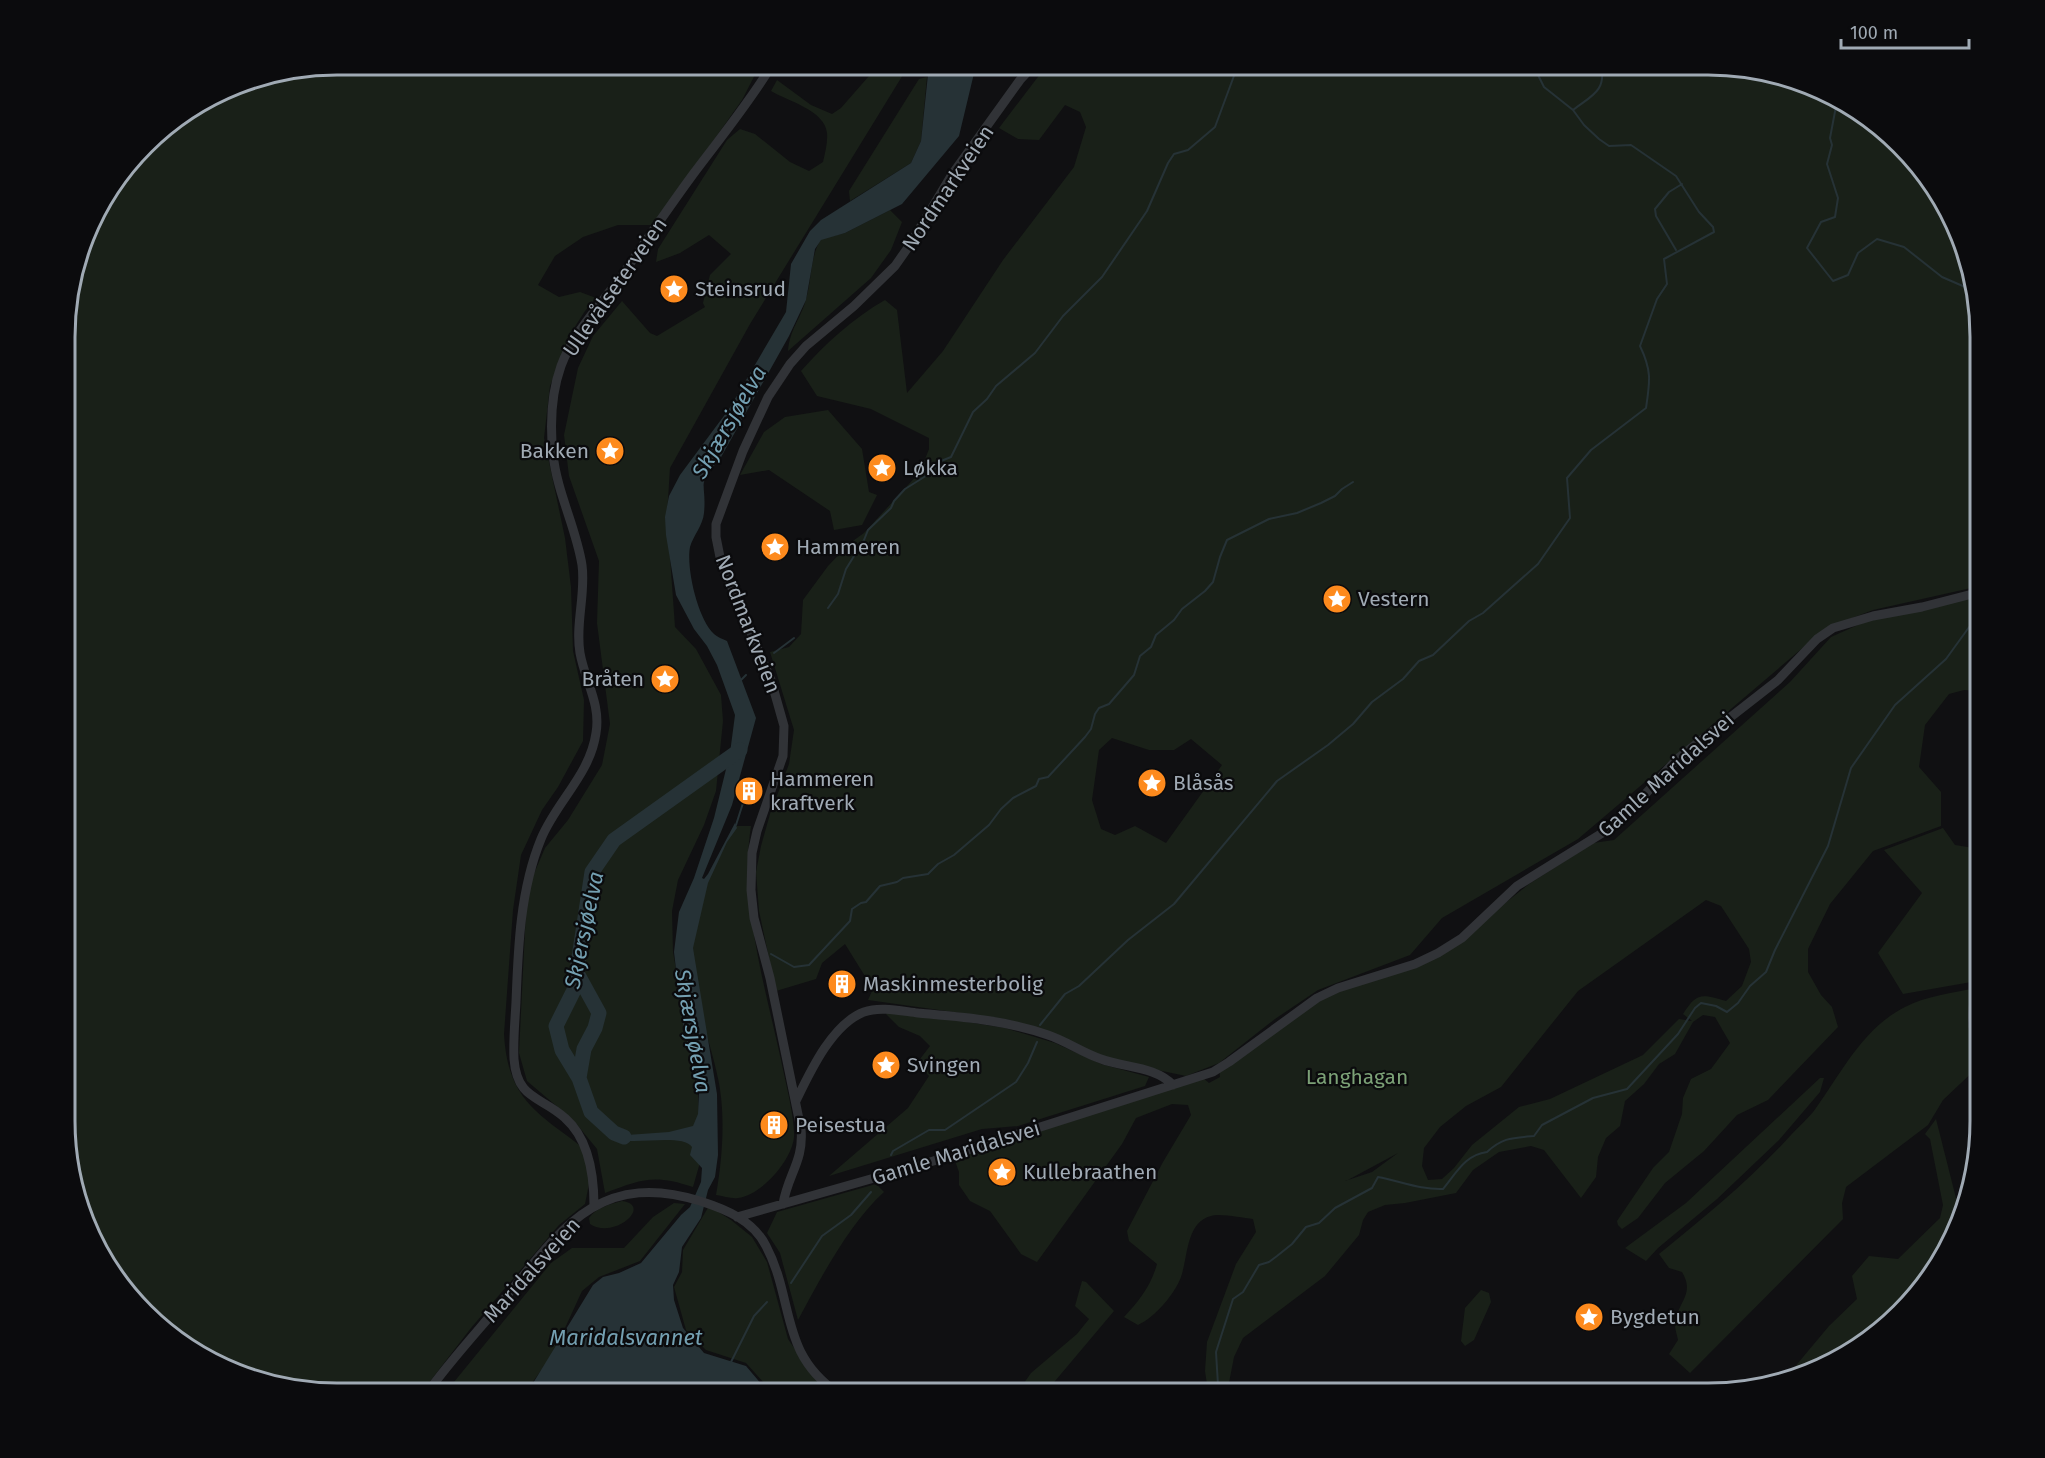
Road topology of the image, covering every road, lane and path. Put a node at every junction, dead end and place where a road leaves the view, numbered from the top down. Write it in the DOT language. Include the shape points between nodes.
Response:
graph roads {
  1 [pos="765,75"];
  2 [pos="1025,75"];
  3 [pos="1970,595"];
  4 [pos="1173,1085"];
  5 [pos="796,1101"];
  6 [pos="783,1203"];
  7 [pos="594,1206"];
  8 [pos="737,1216"];
  9 [pos="435,1383"];
  10 [pos="825,1383"];
  1 -- 7 [label="street, Ullevålseterveien" via="579,332 560,369 554,396 551,432 555,470 582,564 579,644 596,708 597,731 587,762 547,825 535,856 518,952 514,1062 528,1095 554,1109 578,1135 593,1172"];
  2 -- 5 [label="street, Nordmarkveien" via="951,176 895,266 790,364 768,397 742,451 716,524 721,562 771,680 784,726 783,756 757,831 751,890"];
  3 -- 4 [label="street, Gamle Maridalsvei" via="1833,628 1778,680 1677,759 1620,822 1517,886 1462,938 1415,964 1317,998 1222,1067"];
  4 -- 5 [label="street" via="1159,1074 1100,1059 1037,1031 961,1017 876,1010 856,1016 838,1031"];
  4 -- 6 [label="street, Gamle Maridalsvei" via="907,1169"];
  5 -- 6 [label="street, Nordmarkveien" via="802,1141"];
  6 -- 8 [label="street, Gamle Maridalsvei"];
  7 -- 8 [label="street, Maridalsveien" via="638,1193 665,1194 689,1197"];
  7 -- 9 [label="street, Maridalsveien" via="551,1242"];
  8 -- 10 [label="street, Maridalsveien" via="761,1238 771,1256 803,1358"];
}
